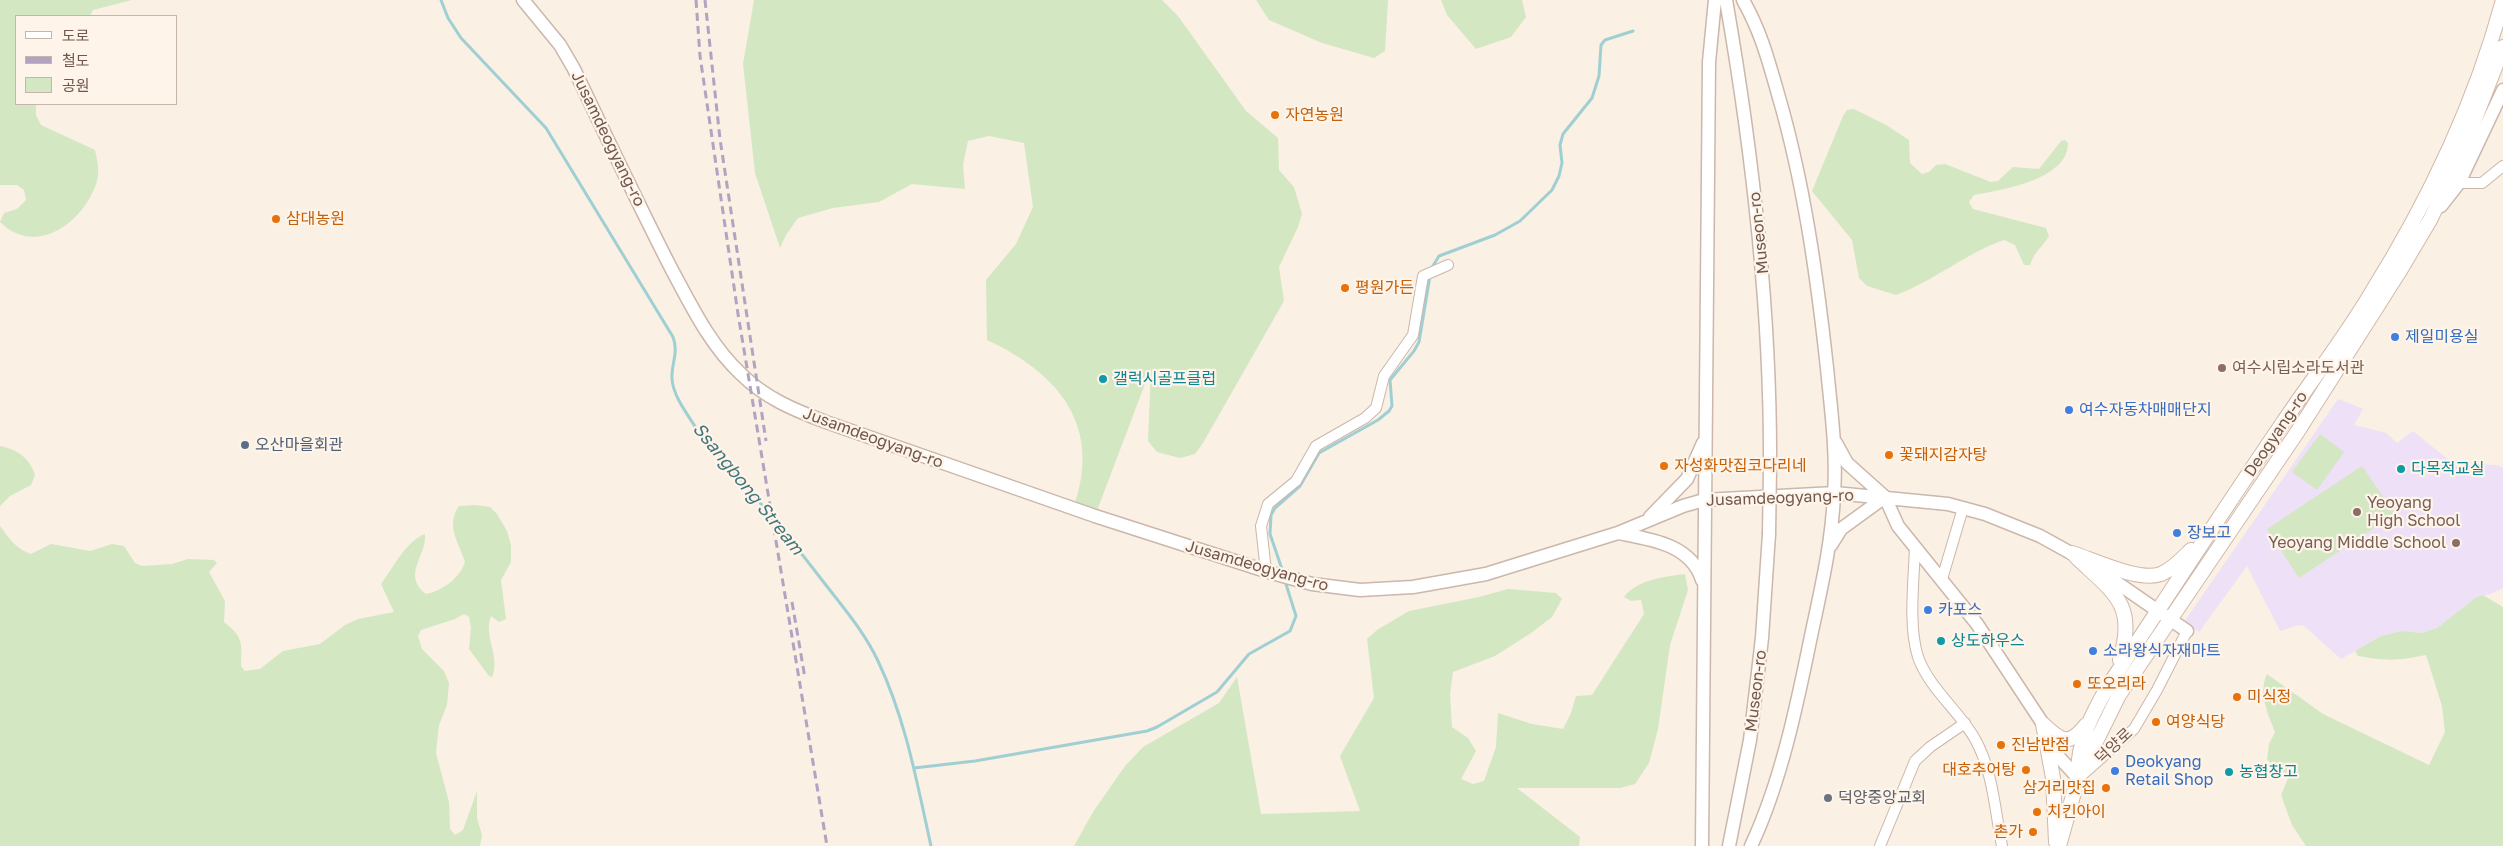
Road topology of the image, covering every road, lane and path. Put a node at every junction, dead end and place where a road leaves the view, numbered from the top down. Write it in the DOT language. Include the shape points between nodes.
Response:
graph roads {
  1 [pos="523,0"];
  2 [pos="1715,0"];
  3 [pos="1726,0"];
  4 [pos="1743,0"];
  5 [pos="2503,0"];
  6 [pos="2503,47"];
  7 [pos="2503,90"];
  8 [pos="2503,166"];
  9 [pos="2454,181"];
  10 [pos="1448,265"];
  11 [pos="2282,423"];
  12 [pos="1833,429"];
  13 [pos="2298,431"];
  14 [pos="1706,433"];
  15 [pos="1835,493"];
  16 [pos="1885,497"];
  17 [pos="1704,500"];
  18 [pos="1963,508"];
  19 [pos="1644,522"];
  20 [pos="2214,526"];
  21 [pos="1618,533"];
  22 [pos="1914,546"];
  23 [pos="1829,548"];
  24 [pos="2072,553"];
  25 [pos="1269,572"];
  26 [pos="1942,579"];
  27 [pos="1704,587"];
  28 [pos="2164,614"];
  29 [pos="2187,631"];
  30 [pos="2116,674"];
  31 [pos="2088,722"];
  32 [pos="1964,723"];
  33 [pos="2044,724"];
  34 [pos="2078,778"];
  35 [pos="1702,846"];
  36 [pos="1729,846"];
  37 [pos="1751,846"];
  38 [pos="1880,846"];
  39 [pos="2002,846"];
  40 [pos="2057,846"];
  1 -- 25 [label="street, Jusamdeogyang-ro" via="560,45 574,69 702,326 727,360 753,385 786,406 835,426"];
  2 -- 14 [label="street" via="1709,62"];
  3 -- 36 [label="street, Museon-ro, bridge" via="1743,99 1760,241 1768,356 1770,468 1762,638 1750,740"];
  4 -- 12 [label="street" via="1759,29 1805,206 1819,294"];
  5 -- 11 [label="main road, Deogyang-ro" via="2464,112 2432,185 2370,296"];
  6 -- 9 [label="main road, Deogyang-ro"];
  7 -- 9 [label="street, Deogyang-ro"];
  8 -- 9 [label="street" via="2482,183"];
  9 -- 13 [label="main road, Deogyang-ro"];
  10 -- 25 [label="street" via="1425,274 1420,282 1413,335 1384,376 1376,408 1365,418 1316,446 1296,481 1268,504 1261,526"];
  11 -- 13 [label="main road"];
  11 -- 20 [label="main road, Deogyang-ro"];
  12 -- 15 [label="street"];
  12 -- 16 [label="street" via="1838,449 1847,463"];
  13 -- 28 [label="main road, Deogyang-ro"];
  14 -- 17 [label="street"];
  14 -- 19 [label="street" via="1686,480"];
  15 -- 16 [label="street, Jusamdeogyang-ro"];
  15 -- 17 [label="street, Jusamdeogyang-ro"];
  15 -- 23 [label="street"];
  16 -- 18 [label="street, Jusamdeogyang-ro"];
  16 -- 22 [label="street" via="1895,523"];
  16 -- 23 [label="street" via="1838,533"];
  17 -- 19 [label="street, Jusamdeogyang-ro"];
  17 -- 27 [label="street"];
  18 -- 24 [label="street, Jusamdeogyang-ro" via="2005,521"];
  18 -- 26 [label="street"];
  19 -- 21 [label="street, Jusamdeogyang-ro"];
  20 -- 24 [label="main road" via="2175,566 2159,575 2134,573"];
  20 -- 28 [label="main road, Deogyang-ro"];
  21 -- 25 [label="street, Jusamdeogyang-ro" via="1486,574 1433,585 1360,590 1327,587"];
  21 -- 27 [label="street" via="1656,540 1675,548 1696,565"];
  22 -- 26 [label="street"];
  22 -- 32 [label="street" via="1914,617 1918,656 1928,675"];
  23 -- 37 [label="street" via="1788,738 1764,816"];
  24 -- 28 [label="street, Jusamdeogyang-ro"];
  24 -- 30 [label="main road" via="2109,589 2125,611 2127,633"];
  26 -- 33 [label="street" via="1977,624"];
  27 -- 35 [label="street"];
  28 -- 29 [label="street, Jusamdeogyang-ro"];
  28 -- 30 [label="main road, Deogyang-ro"];
  28 -- 34 [label="main road, Deogyang-ro" via="2118,695"];
  29 -- 34 [label="street, 덕양로" via="2140,720 2126,737"];
  30 -- 31 [label="main road, Deogyang-ro"];
  31 -- 33 [label="main road" via="2076,736 2066,740"];
  31 -- 34 [label="main road, Deogyang-ro" via="2079,755"];
  32 -- 38 [label="street" via="1930,746 1915,761"];
  32 -- 39 [label="street" via="1975,738 1986,764"];
  33 -- 34 [label="street" via="2057,755"];
  33 -- 40 [label="main road" via="2053,778"];
  34 -- 40 [label="main road, Deogyang-ro"];
}
